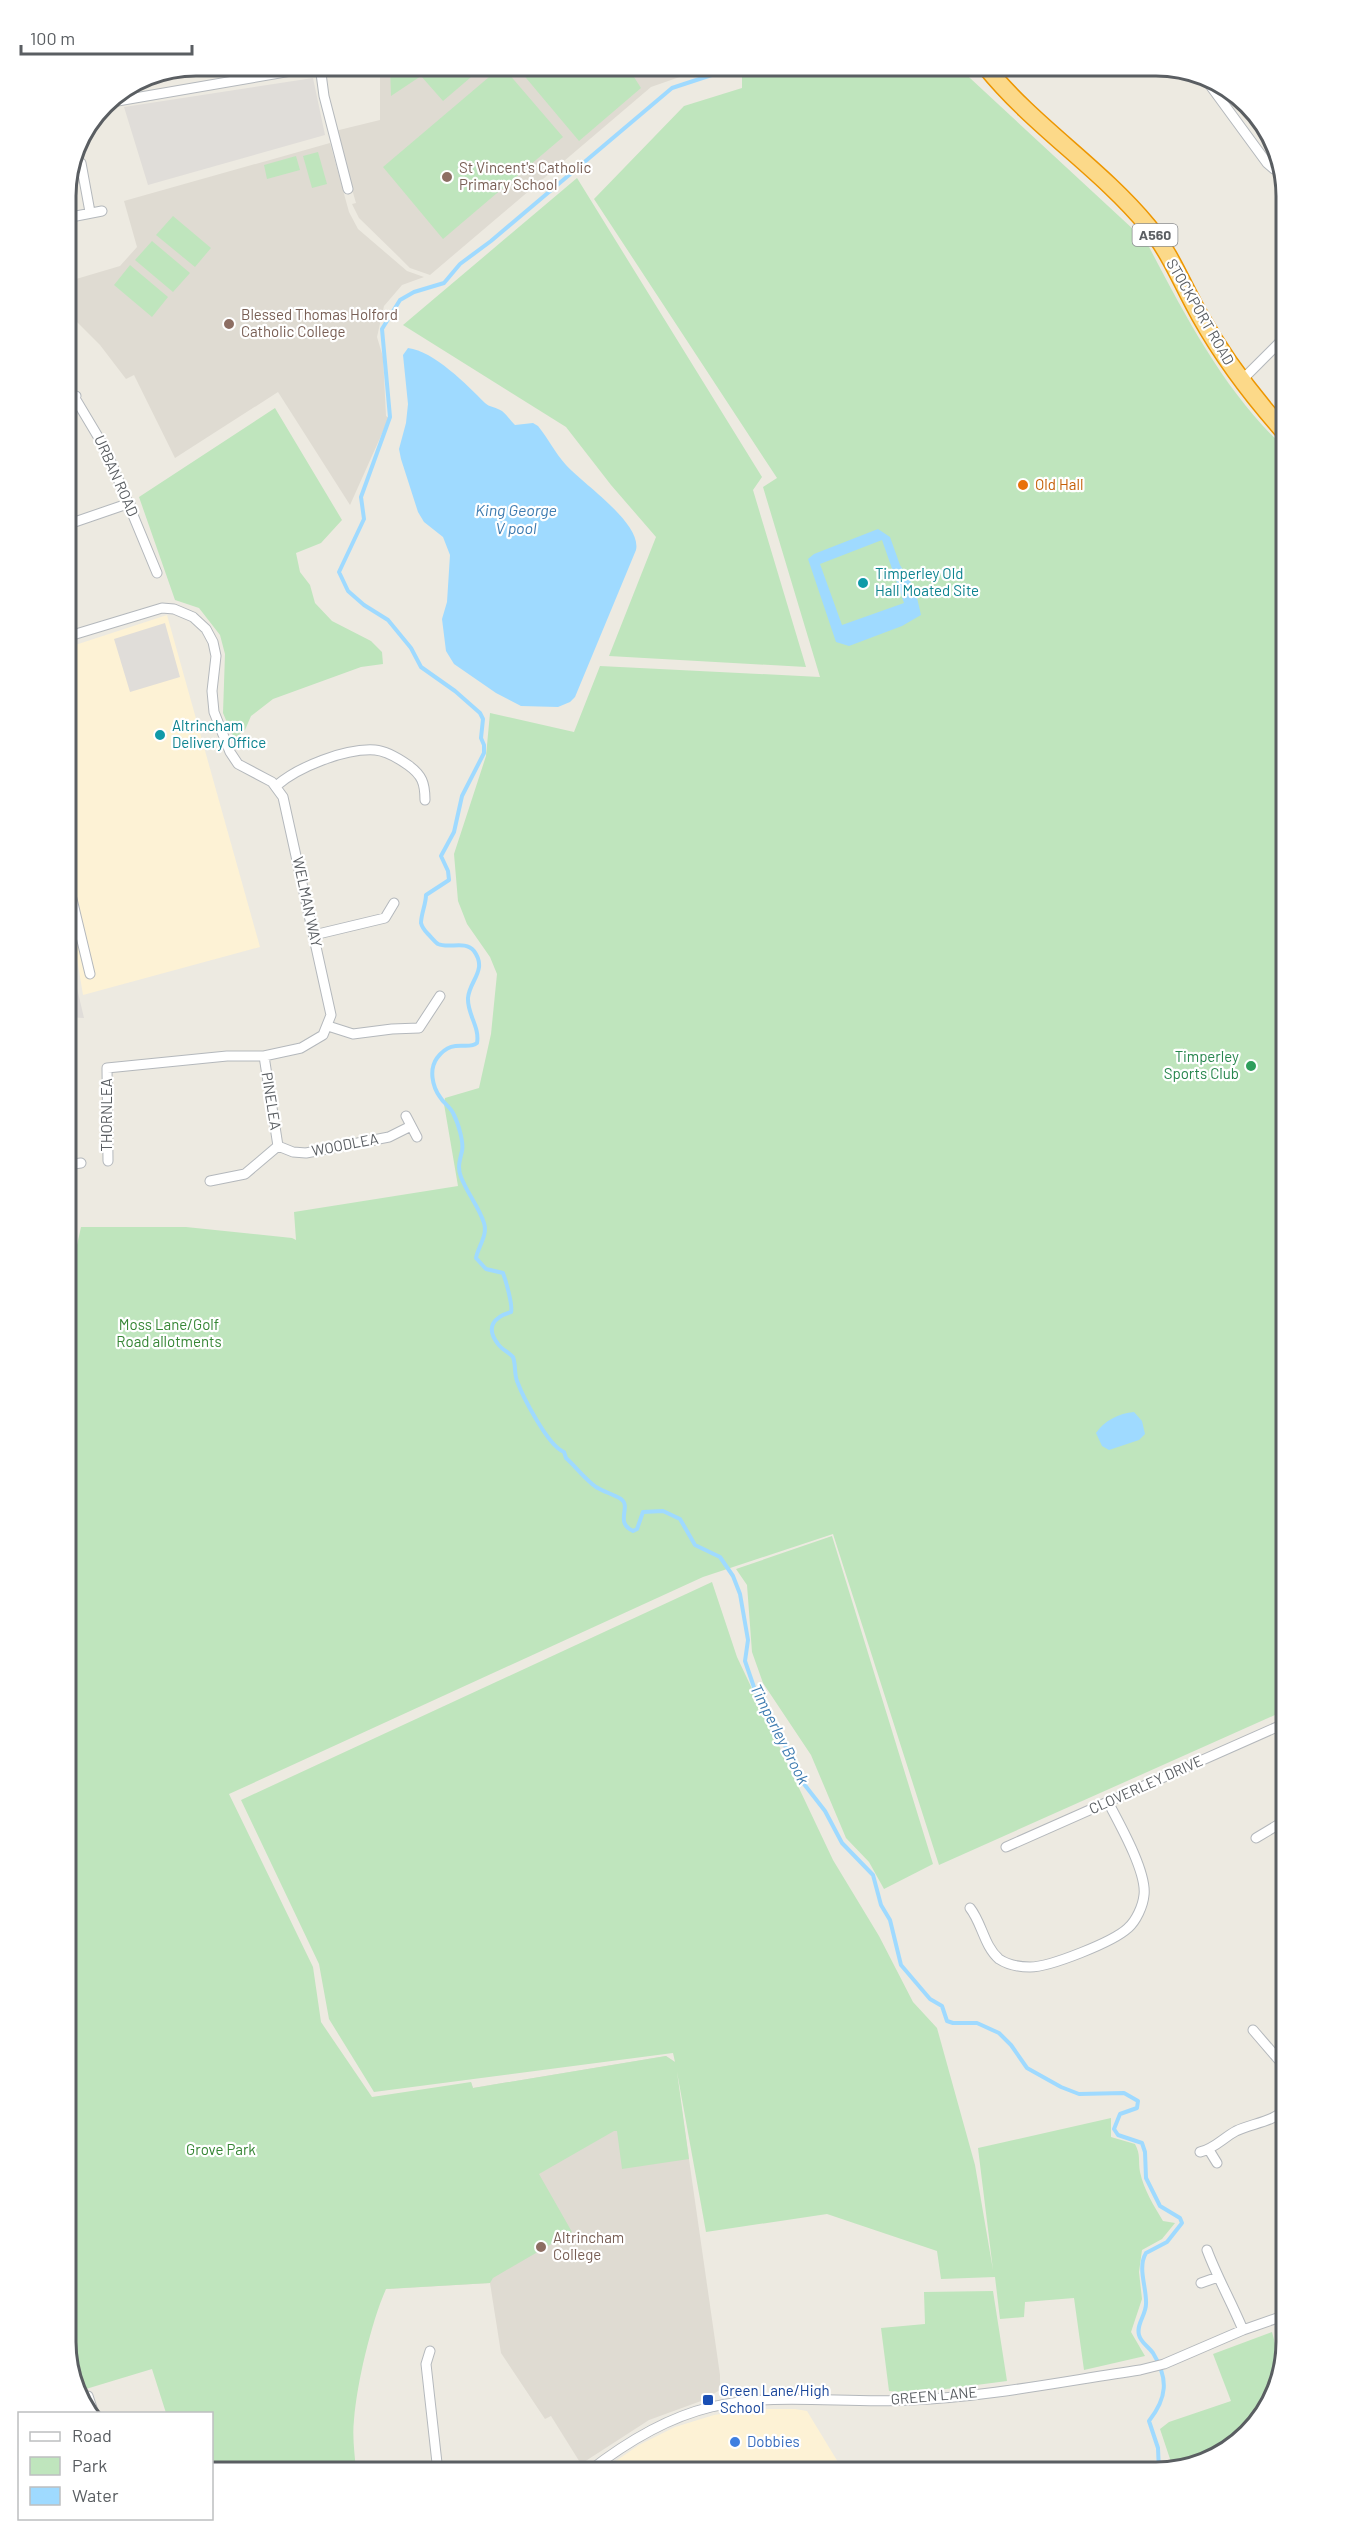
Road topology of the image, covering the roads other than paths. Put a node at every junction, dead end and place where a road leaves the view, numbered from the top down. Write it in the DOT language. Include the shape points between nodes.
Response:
graph roads {
  1 [pos="257,76"];
  2 [pos="321,76"];
  3 [pos="995,77"];
  4 [pos="1216,93"];
  5 [pos="127,99"];
  6 [pos="81,164"];
  7 [pos="1271,167"];
  8 [pos="348,189"];
  9 [pos="102,211"];
  10 [pos="90,212"];
  11 [pos="77,215"];
  12 [pos="1276,346"];
  13 [pos="1241,381"];
  14 [pos="77,398"];
  15 [pos="1276,422"];
  16 [pos="130,503"];
  17 [pos="77,521"];
  18 [pos="157,573"];
  19 [pos="77,634"];
  20 [pos="433,772"];
  21 [pos="422,777"];
  22 [pos="276,786"];
  23 [pos="425,800"];
  24 [pos="394,903"];
  25 [pos="77,918"];
  26 [pos="314,935"];
  27 [pos="90,974"];
  28 [pos="440,996"];
  29 [pos="328,1026"];
  30 [pos="264,1056"];
  31 [pos="406,1116"];
  32 [pos="411,1126"];
  33 [pos="417,1137"];
  34 [pos="278,1146"];
  35 [pos="108,1161"];
  36 [pos="81,1163"];
  37 [pos="77,1164"];
  38 [pos="210,1181"];
  39 [pos="1276,1730"];
  40 [pos="1108,1802"];
  41 [pos="1276,1826"];
  42 [pos="1256,1838"];
  43 [pos="1006,1847"];
  44 [pos="970,1908"];
  45 [pos="1253,2030"];
  46 [pos="1276,2054"];
  47 [pos="1276,2115"];
  48 [pos="1217,2163"];
  49 [pos="1208,2250"];
  50 [pos="1218,2277"];
  51 [pos="1201,2283"];
  52 [pos="1276,2318"];
  53 [pos="1243,2330"];
  54 [pos="430,2351"];
  55 [pos="437,2461"];
  56 [pos="602,2461"];
  1 -- 5 [label="street"];
  2 -- 8 [label="street"];
  3 -- 13 [label="highway, STOCKPORT ROAD / A560" via="1148,226"];
  4 -- 7 [label="street"];
  6 -- 10 [label="street"];
  9 -- 10 [label="street"];
  10 -- 11 [label="street"];
  12 -- 13 [label="street"];
  13 -- 15 [label="highway, STOCKPORT ROAD / A560"];
  14 -- 16 [label="street, URBAN ROAD"];
  16 -- 17 [label="street"];
  16 -- 18 [label="street, URBAN ROAD"];
  19 -- 22 [label="street" via="162,608 193,617 209,635 216,656 212,704 224,741 238,764"];
  20 -- 21 [label="street"];
  21 -- 22 [label="street" via="386,752 356,751 310,765"];
  21 -- 23 [label="street"];
  22 -- 26 [label="street, WELMAN WAY" via="283,797"];
  24 -- 26 [label="street" via="385,918"];
  25 -- 27 [label="street"];
  26 -- 29 [label="street, WELMAN WAY" via="330,1009"];
  28 -- 29 [label="street" via="419,1028 353,1034"];
  29 -- 30 [label="street" via="309,1045"];
  30 -- 34 [label="street, PINELEA"];
  30 -- 35 [label="street, THORNLEA" via="107,1068"];
  31 -- 32 [label="street"];
  32 -- 33 [label="street"];
  32 -- 34 [label="street, WOODLEA" via="389,1137 306,1153"];
  34 -- 38 [label="street" via="245,1174"];
  36 -- 37 [label="street"];
  39 -- 40 [label="street, CLOVERLEY DRIVE"];
  40 -- 43 [label="street, CLOVERLEY DRIVE"];
  40 -- 44 [label="street" via="1144,1887 1143,1903 1127,1929 1084,1951 1032,1967 1007,1964 989,1946 988,1929"];
  41 -- 42 [label="street"];
  45 -- 46 [label="street"];
  47 -- 48 [label="street" via="1237,2131 1204,2151"];
  49 -- 50 [label="street"];
  50 -- 51 [label="street"];
  50 -- 53 [label="street"];
  52 -- 53 [label="street, GREEN LANE"];
  53 -- 56 [label="street, GREEN LANE" via="1160,2365 921,2400 730,2404 665,2423"];
  54 -- 55 [label="street" via="426,2364"];
}
